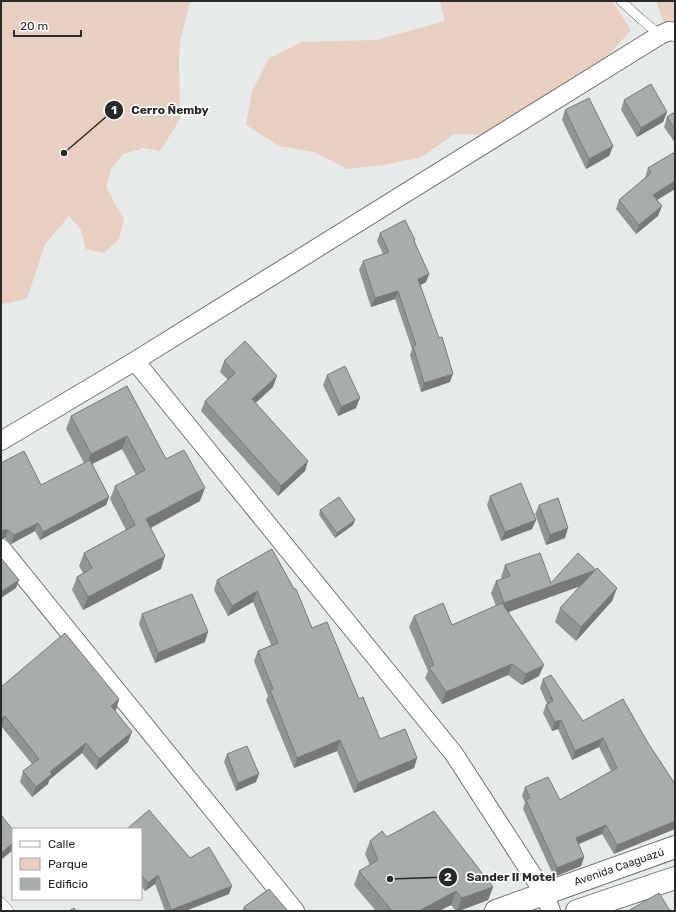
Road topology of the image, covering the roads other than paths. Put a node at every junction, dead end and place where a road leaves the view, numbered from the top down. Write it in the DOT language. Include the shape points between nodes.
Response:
graph roads {
  1 [pos="621,1"];
  2 [pos="668,34"];
  3 [pos="135,362"];
  4 [pos="1,441"];
  5 [pos="1,548"];
  6 [pos="675,847"];
  7 [pos="675,878"];
  8 [pos="1,902"];
  9 [pos="547,902"];
  10 [pos="9,911"];
  11 [pos="295,911"];
  12 [pos="498,911"];
  13 [pos="577,911"];
  1 -- 2 [label="lane" via="642,20"];
  2 -- 3 [label="street"];
  3 -- 4 [label="street"];
  3 -- 9 [label="street" via="454,754"];
  5 -- 11 [label="street"];
  6 -- 9 [label="street, Avenida Caaguazú"];
  7 -- 13 [label="street"];
  8 -- 10 [label="lane"];
  9 -- 12 [label="street, Avenida Caaguazú"];
}
